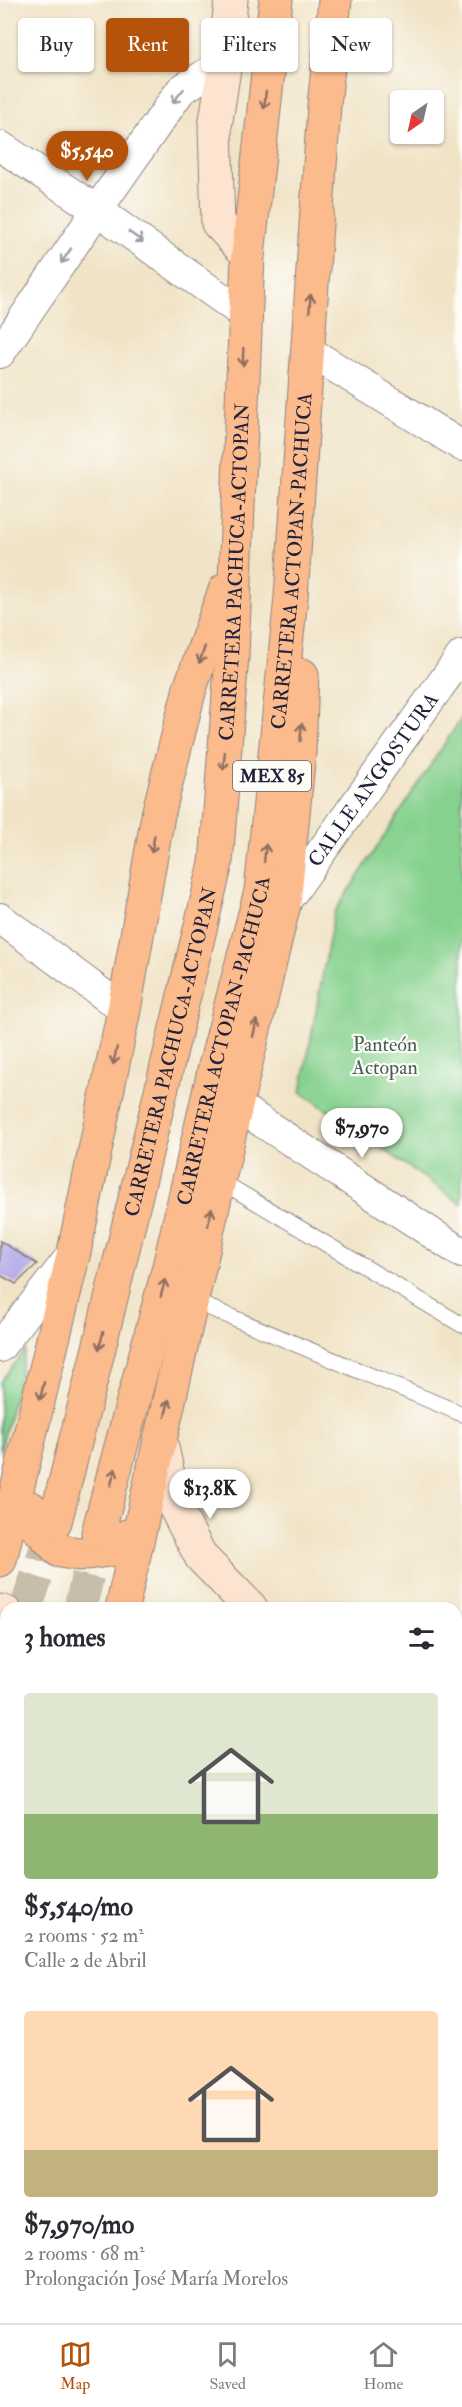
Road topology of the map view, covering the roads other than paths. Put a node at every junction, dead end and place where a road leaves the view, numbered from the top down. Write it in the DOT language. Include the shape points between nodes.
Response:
graph roads {
  1 [pos="231,0"];
  2 [pos="276,0"];
  3 [pos="335,0"];
  4 [pos="229,18"];
  5 [pos="209,72"];
  6 [pos="223,72"];
  7 [pos="0,146"];
  8 [pos="97,210"];
  9 [pos="248,255"];
  10 [pos="245,315"];
  11 [pos="307,350"];
  12 [pos="0,353"];
  13 [pos="462,446"];
  14 [pos="235,561"];
  15 [pos="291,597"];
  16 [pos="462,655"];
  17 [pos="285,904"];
  18 [pos="0,918"];
  19 [pos="124,1010"];
  20 [pos="236,1105"];
  21 [pos="219,1180"];
  22 [pos="74,1252"];
  23 [pos="462,1253"];
  24 [pos="191,1300"];
  25 [pos="462,1325"];
  26 [pos="0,1347"];
  27 [pos="462,1414"];
  28 [pos="160,1440"];
  29 [pos="22,1472"];
  30 [pos="144,1509"];
  31 [pos="55,1522"];
  32 [pos="98,1533"];
  33 [pos="0,1560"];
  34 [pos="123,1602"];
  35 [pos="246,1602"];
  1 -- 4 [label="street"];
  2 -- 9 [label="main road, CARRETERA PACHUCA-ACTOPAN / MEX 85, one-way"];
  11 -- 3 [label="main road, CARRETERA ACTOPAN-PACHUCA / MEX 85, one-way"];
  5 -- 8 [label="street, one-way" via="181,90"];
  6 -- 9 [label="street" via="214,127 218,223"];
  7 -- 8 [label="street"];
  8 -- 10 [label="street, one-way"];
  8 -- 12 [label="street, one-way"];
  9 -- 10 [label="main road, CARRETERA PACHUCA-ACTOPAN / MEX 85"];
  10 -- 14 [label="main road, CARRETERA PACHUCA-ACTOPAN / MEX 85, one-way"];
  11 -- 13 [label="street"];
  11 -- 15 [label="main road, CARRETERA ACTOPAN-PACHUCA / MEX 85"];
  14 -- 19 [label="main road, one-way" via="190,688 158,814"];
  14 -- 31 [label="main road, CARRETERA PACHUCA-ACTOPAN / MEX 85, one-way" via="216,863"];
  17 -- 15 [label="main road, one-way" via="304,683"];
  32 -- 15 [label="main road, CARRETERA ACTOPAN-PACHUCA / MEX 85, one-way" via="169,1267 216,1062 261,891"];
  16 -- 17 [label="street, CALLE ANGOSTURA"];
  20 -- 17 [label="main road, one-way"];
  18 -- 19 [label="street"];
  19 -- 22 [label="main road, one-way"];
  20 -- 21 [label="main road"];
  20 -- 23 [label="street"];
  24 -- 21 [label="main road, one-way"];
  21 -- 25 [label="lane"];
  22 -- 26 [label="street"];
  22 -- 29 [label="main road, one-way"];
  24 -- 27 [label="lane"];
  28 -- 24 [label="main road, one-way"];
  28 -- 30 [label="main road"];
  28 -- 35 [label="street" via="176,1509 201,1557"];
  29 -- 30 [label="main road" via="35,1525 60,1551 79,1554 110,1550 129,1534"];
  29 -- 33 [label="main road"];
  30 -- 34 [label="main road"];
}
